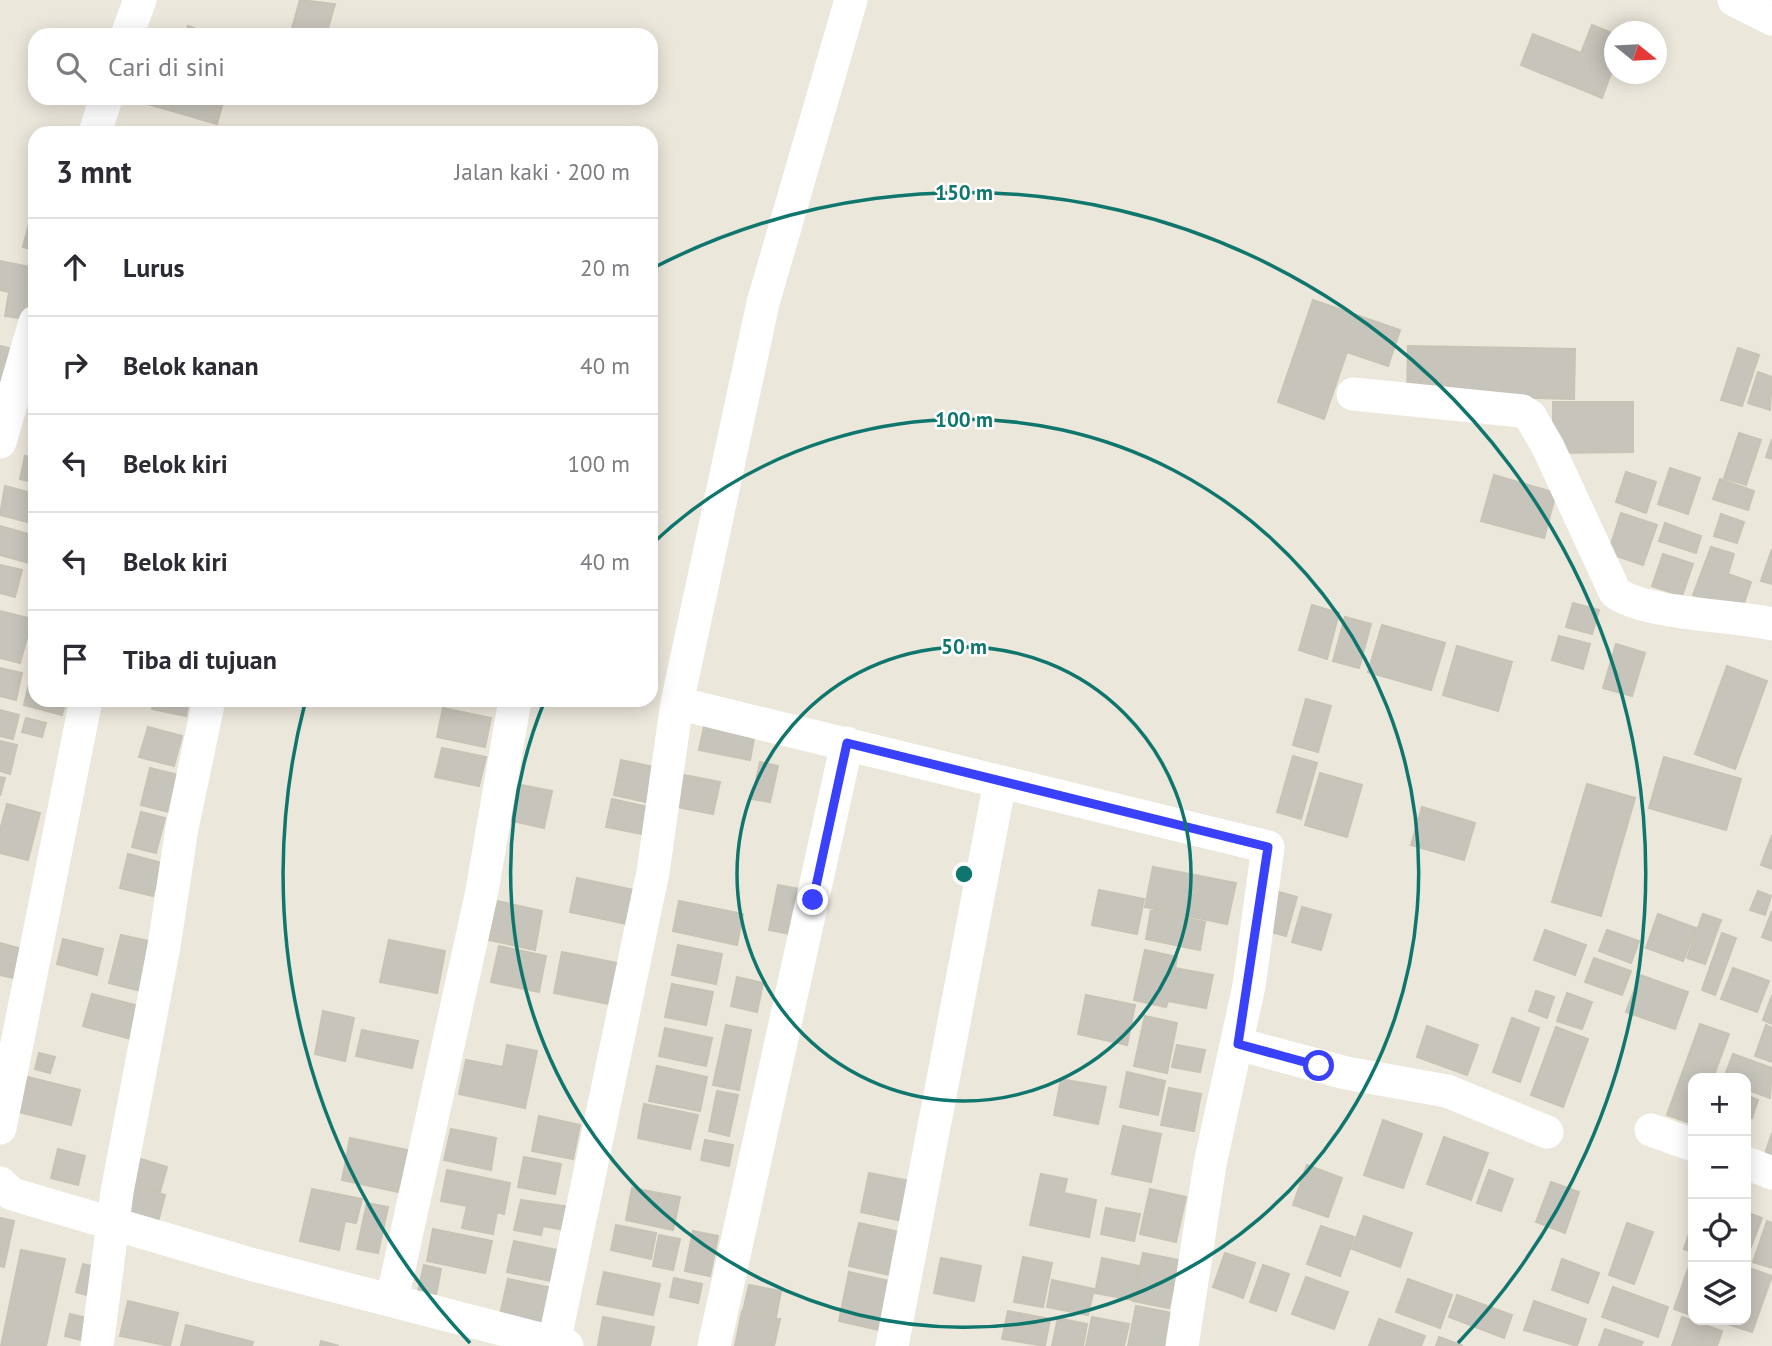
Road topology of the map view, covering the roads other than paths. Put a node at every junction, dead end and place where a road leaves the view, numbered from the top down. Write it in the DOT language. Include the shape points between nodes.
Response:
graph roads {
  1 [pos="140,0"];
  2 [pos="851,0"];
  3 [pos="1734,0"];
  4 [pos="1772,19"];
  5 [pos="130,28"];
  6 [pos="104,105"];
  7 [pos="96,126"];
  8 [pos="28,346"];
  9 [pos="1353,394"];
  10 [pos="0,442"];
  11 [pos="1772,624"];
  12 [pos="677,703"];
  13 [pos="85,707"];
  14 [pos="208,707"];
  15 [pos="514,707"];
  16 [pos="847,743"];
  17 [pos="1000,782"];
  18 [pos="1238,1044"];
  19 [pos="0,1128"];
  20 [pos="1651,1130"];
  21 [pos="1547,1132"];
  22 [pos="1688,1143"];
  23 [pos="1751,1165"];
  24 [pos="1772,1172"];
  25 [pos="2,1188"];
  26 [pos="113,1224"];
  27 [pos="392,1300"];
  28 [pos="561,1344"];
  29 [pos="97,1346"];
  30 [pos="714,1346"];
  31 [pos="892,1346"];
  32 [pos="1182,1346"];
  1 -- 5 [label="street"];
  2 -- 12 [label="street" via="763,303"];
  3 -- 4 [label="street"];
  6 -- 7 [label="street"];
  8 -- 10 [label="street"];
  9 -- 11 [label="street" via="1522,411 1530,416 1548,447 1615,592 1638,605"];
  12 -- 16 [label="street"];
  12 -- 28 [label="street" via="648,899"];
  13 -- 19 [label="street"];
  14 -- 26 [label="street"];
  15 -- 27 [label="street" via="481,896"];
  16 -- 17 [label="street"];
  16 -- 30 [label="street"];
  17 -- 18 [label="street" via="1268,847"];
  17 -- 31 [label="street"];
  18 -- 21 [label="street" via="1346,1073 1447,1091"];
  18 -- 32 [label="street" via="1210,1164"];
  20 -- 22 [label="street"];
  23 -- 24 [label="street"];
  25 -- 26 [label="street"];
  26 -- 27 [label="street"];
  26 -- 29 [label="street"];
  27 -- 28 [label="street"];
}
